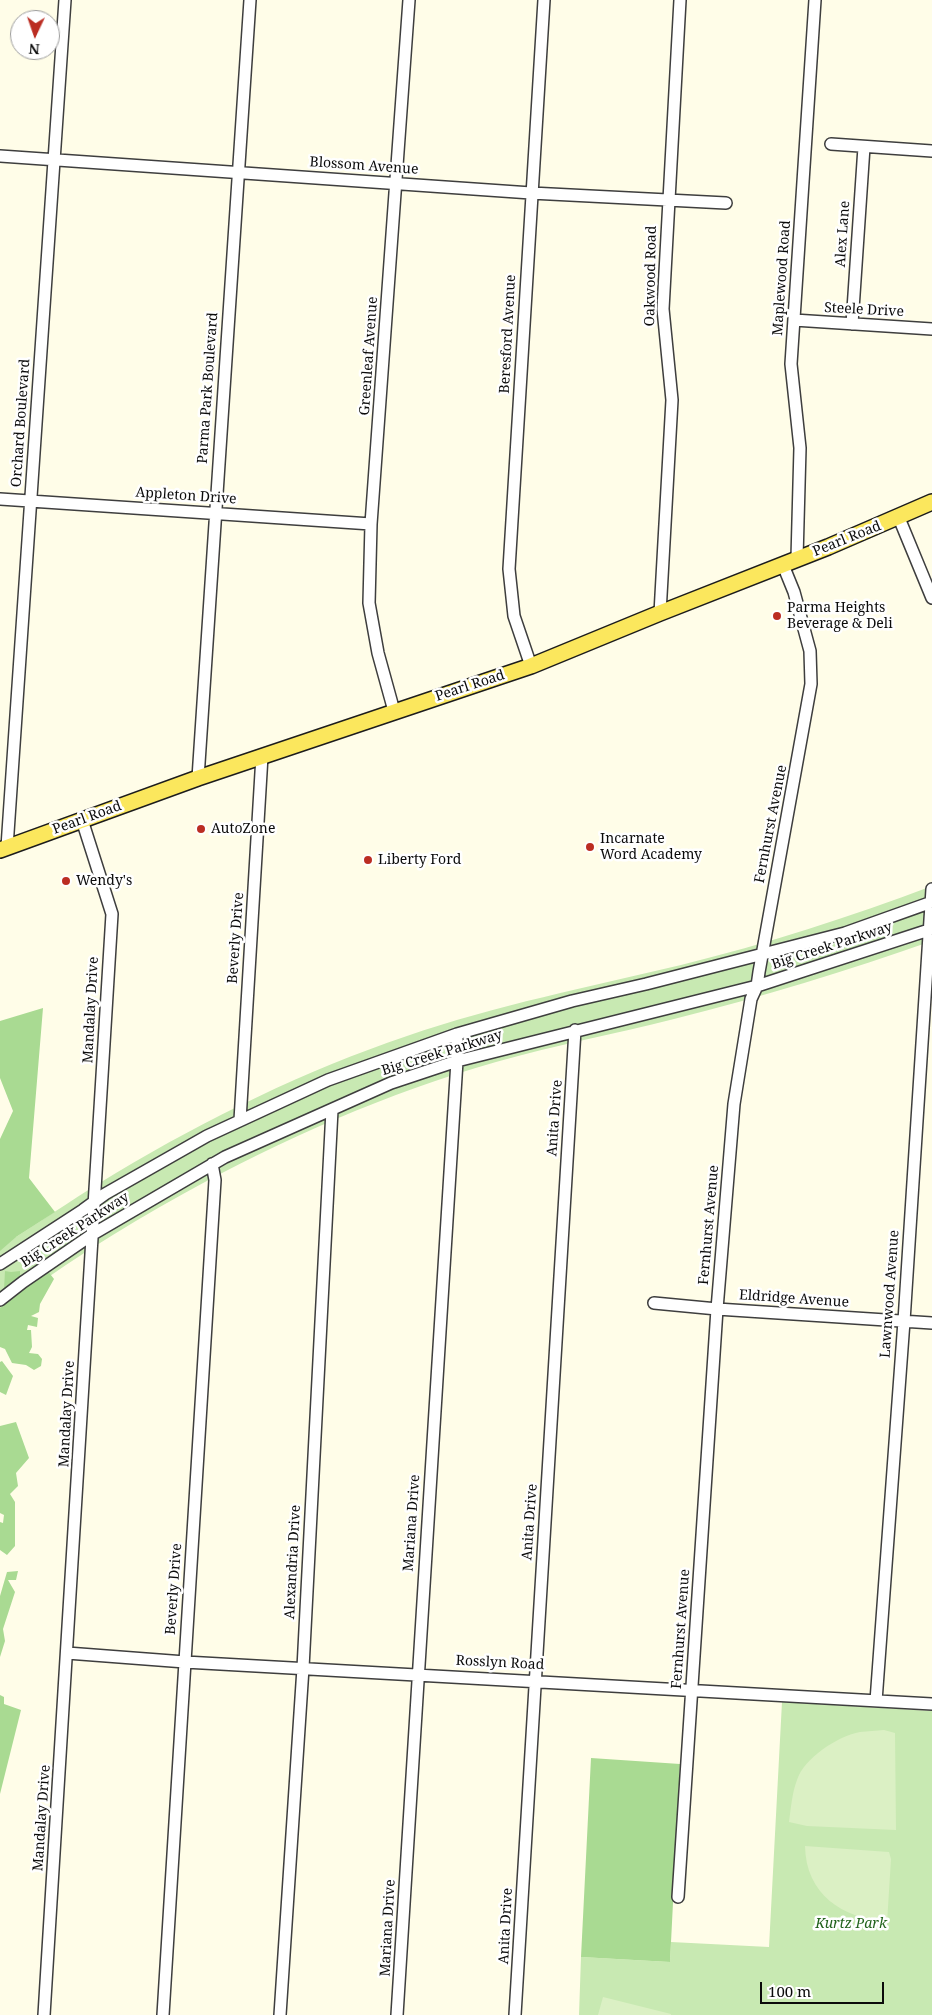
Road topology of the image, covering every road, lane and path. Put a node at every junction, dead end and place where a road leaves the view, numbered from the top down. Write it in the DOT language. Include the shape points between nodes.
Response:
graph roads {
  1 [pos="65,0"];
  2 [pos="250,0"];
  3 [pos="409,0"];
  4 [pos="544,0"];
  5 [pos="680,0"];
  6 [pos="815,0"];
  7 [pos="831,144"];
  8 [pos="864,146"];
  9 [pos="932,151"];
  10 [pos="0,156"];
  11 [pos="54,160"];
  12 [pos="238,172"];
  13 [pos="397,183"];
  14 [pos="531,193"];
  15 [pos="668,200"];
  16 [pos="726,204"];
  17 [pos="794,320"];
  18 [pos="852,324"];
  19 [pos="932,329"];
  20 [pos="0,499"];
  21 [pos="31,501"];
  22 [pos="932,502"];
  23 [pos="215,513"];
  24 [pos="899,518"];
  25 [pos="371,524"];
  26 [pos="797,558"];
  27 [pos="782,566"];
  28 [pos="932,598"];
  29 [pos="660,613"];
  30 [pos="531,666"];
  31 [pos="394,711"];
  32 [pos="262,756"];
  33 [pos="198,778"];
  34 [pos="82,820"];
  35 [pos="4,848"];
  36 [pos="932,888"];
  37 [pos="932,902"];
  38 [pos="931,929"];
  39 [pos="761,955"];
  40 [pos="757,986"];
  41 [pos="575,1030"];
  42 [pos="457,1034"];
  43 [pos="457,1061"];
  44 [pos="332,1110"];
  45 [pos="240,1120"];
  46 [pos="212,1164"];
  47 [pos="94,1202"];
  48 [pos="92,1234"];
  49 [pos="0,1264"];
  50 [pos="0,1300"];
  51 [pos="654,1303"];
  52 [pos="717,1309"];
  53 [pos="904,1321"];
  54 [pos="932,1323"];
  55 [pos="67,1653"];
  56 [pos="185,1662"];
  57 [pos="303,1668"];
  58 [pos="418,1674"];
  59 [pos="536,1680"];
  60 [pos="692,1691"];
  61 [pos="876,1701"];
  62 [pos="932,1704"];
  63 [pos="678,1897"];
  64 [pos="44,2015"];
  65 [pos="163,2015"];
  66 [pos="280,2015"];
  67 [pos="397,2015"];
  68 [pos="515,2015"];
  1 -- 11 [label="street, Orchard Boulevard"];
  2 -- 12 [label="street, Parma Park Boulevard"];
  3 -- 13 [label="street, Greenleaf Avenue"];
  4 -- 14 [label="street, Beresford Avenue"];
  5 -- 15 [label="street, Oakwood Road"];
  6 -- 17 [label="street, Maplewood Road"];
  7 -- 8 [label="street"];
  8 -- 9 [label="street"];
  8 -- 18 [label="street, Alex Lane"];
  10 -- 11 [label="street, Blossom Avenue"];
  11 -- 12 [label="street, Blossom Avenue"];
  11 -- 21 [label="street, Orchard Boulevard"];
  12 -- 13 [label="street, Blossom Avenue"];
  12 -- 23 [label="street, Parma Park Boulevard"];
  13 -- 14 [label="street, Blossom Avenue"];
  13 -- 25 [label="street, Greenleaf Avenue"];
  14 -- 15 [label="street, Blossom Avenue"];
  14 -- 30 [label="street, Beresford Avenue" via="509,570 514,616"];
  15 -- 16 [label="street, Blossom Avenue"];
  15 -- 29 [label="street, Oakwood Road" via="662,309 672,400"];
  17 -- 18 [label="street, Steele Drive"];
  17 -- 26 [label="street, Maplewood Road" via="791,364 800,448"];
  18 -- 19 [label="street, Steele Drive"];
  20 -- 21 [label="street, Appleton Drive"];
  21 -- 23 [label="street, Appleton Drive"];
  21 -- 35 [label="street, Orchard Boulevard"];
  22 -- 24 [label="main road, Pearl Road"];
  23 -- 25 [label="street, Appleton Drive"];
  23 -- 33 [label="street, Parma Park Boulevard"];
  24 -- 26 [label="main road, Pearl Road"];
  24 -- 28 [label="street"];
  25 -- 31 [label="street, Greenleaf Avenue" via="369,603 378,653"];
  26 -- 27 [label="main road, Pearl Road"];
  27 -- 29 [label="main road, Pearl Road"];
  27 -- 39 [label="street, Fernhurst Avenue" via="794,592 810,651 811,684"];
  29 -- 30 [label="main road, Pearl Road"];
  30 -- 31 [label="main road, Pearl Road"];
  31 -- 32 [label="main road, Pearl Road"];
  32 -- 33 [label="main road, Pearl Road"];
  32 -- 45 [label="street, Beverly Drive"];
  33 -- 34 [label="main road, Pearl Road"];
  34 -- 35 [label="main road, Pearl Road"];
  34 -- 47 [label="street, Mandalay Drive" via="112,914"];
  36 -- 37 [label="street, Lawnwood Avenue"];
  37 -- 38 [label="street, Lawnwood Avenue"];
  37 -- 39 [label="street, Big Creek Parkway" via="845,933"];
  38 -- 40 [label="street, Big Creek Parkway"];
  38 -- 53 [label="street, Lawnwood Avenue"];
  39 -- 40 [label="street, Fernhurst Avenue"];
  39 -- 42 [label="street, Big Creek Parkway" via="572,1001"];
  40 -- 41 [label="street, Big Creek Parkway"];
  40 -- 52 [label="street, Fernhurst Avenue" via="734,1104"];
  41 -- 43 [label="street, Big Creek Parkway"];
  41 -- 59 [label="street, Anita Drive"];
  42 -- 43 [label="street, Mariana Drive"];
  42 -- 45 [label="street, Big Creek Parkway" via="328,1080"];
  43 -- 44 [label="street, Big Creek Parkway" via="391,1083"];
  43 -- 58 [label="street, Mariana Drive"];
  44 -- 46 [label="street, Big Creek Parkway" via="250,1144"];
  44 -- 57 [label="street, Alexandria Drive"];
  45 -- 47 [label="street, Big Creek Parkway"];
  46 -- 48 [label="street, Big Creek Parkway"];
  46 -- 56 [label="street, Beverly Drive" via="215,1180"];
  47 -- 48 [label="street, Mandalay Drive"];
  47 -- 49 [label="street, Big Creek Parkway"];
  48 -- 50 [label="street, Big Creek Parkway"];
  48 -- 55 [label="street, Mandalay Drive"];
  51 -- 52 [label="street, Eldridge Avenue"];
  52 -- 53 [label="street, Eldridge Avenue"];
  52 -- 60 [label="street, Fernhurst Avenue"];
  53 -- 54 [label="street, Eldridge Avenue"];
  53 -- 61 [label="street, Lawnwood Avenue"];
  55 -- 56 [label="street, Rosslyn Road"];
  55 -- 64 [label="street, Mandalay Drive"];
  56 -- 57 [label="street, Rosslyn Road"];
  56 -- 65 [label="street, Beverly Drive"];
  57 -- 58 [label="street, Rosslyn Road"];
  57 -- 66 [label="street, Alexandria Drive"];
  58 -- 59 [label="street, Rosslyn Road"];
  58 -- 67 [label="street, Mariana Drive"];
  59 -- 60 [label="street, Rosslyn Road"];
  59 -- 68 [label="street, Anita Drive"];
  60 -- 61 [label="street, Rosslyn Road"];
  60 -- 63 [label="street, Fernhurst Avenue"];
  61 -- 62 [label="street, Rosslyn Road"];
}
